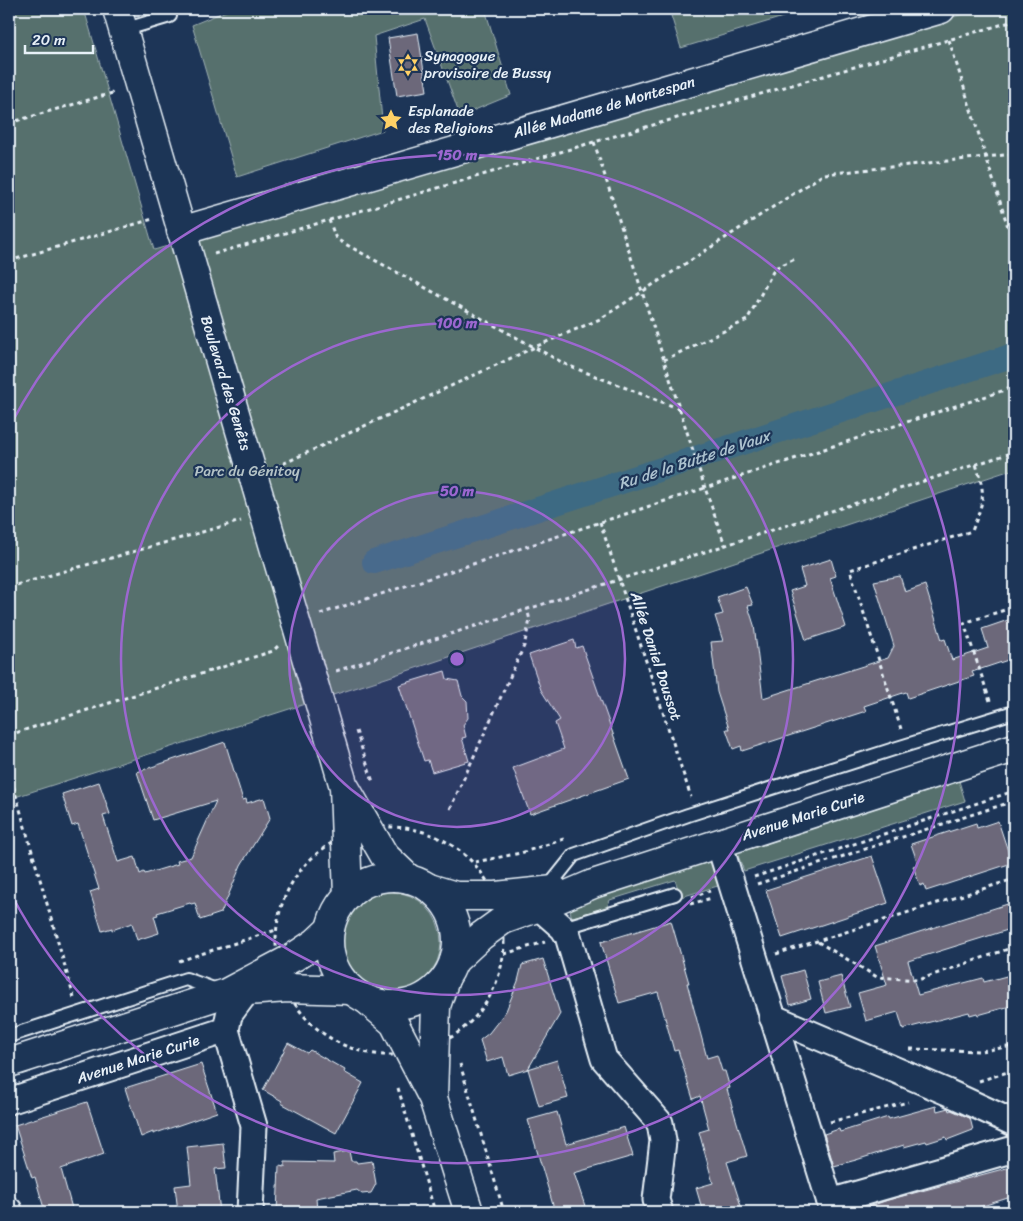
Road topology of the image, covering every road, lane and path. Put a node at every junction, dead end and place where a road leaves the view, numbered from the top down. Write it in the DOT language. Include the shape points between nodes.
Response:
graph roads {
  1 [pos="941,9"];
  2 [pos="170,16"];
  3 [pos="120,19"];
  4 [pos="1014,21"];
  5 [pos="949,40"];
  6 [pos="140,85"];
  7 [pos="9,123"];
  8 [pos="594,142"];
  9 [pos="1014,154"];
  10 [pos="985,156"];
  11 [pos="156,218"];
  12 [pos="329,220"];
  13 [pos="181,231"];
  14 [pos="1014,244"];
  15 [pos="214,254"];
  16 [pos="795,259"];
  17 [pos="9,260"];
  18 [pos="642,291"];
  19 [pos="535,347"];
  20 [pos="664,360"];
  21 [pos="1014,387"];
  22 [pos="681,411"];
  23 [pos="1014,452"];
  24 [pos="976,464"];
  25 [pos="275,468"];
  26 [pos="705,488"];
  27 [pos="244,520"];
  28 [pos="600,522"];
  29 [pos="725,545"];
  30 [pos="619,580"];
  31 [pos="9,587"];
  32 [pos="1014,607"];
  33 [pos="527,609"];
  34 [pos="320,614"];
  35 [pos="281,644"];
  36 [pos="336,671"];
  37 [pos="1014,712"];
  38 [pos="996,719"];
  39 [pos="901,730"];
  40 [pos="9,735"];
  41 [pos="1014,748"];
  42 [pos="9,771"];
  43 [pos="344,787"];
  44 [pos="1014,791"];
  45 [pos="691,797"];
  46 [pos="1014,801"];
  47 [pos="450,809"];
  48 [pos="388,828"];
  49 [pos="331,843"];
  50 [pos="719,843"];
  51 [pos="1014,879"];
  52 [pos="419,883"];
  53 [pos="491,888"];
  54 [pos="732,888"];
  55 [pos="348,896"];
  56 [pos="676,898"];
  57 [pos="541,900"];
  58 [pos="330,929"];
  59 [pos="565,932"];
  60 [pos="505,934"];
  61 [pos="817,941"];
  62 [pos="1014,948"];
  63 [pos="276,953"];
  64 [pos="504,954"];
  65 [pos="755,961"];
  66 [pos="450,970"];
  67 [pos="236,992"];
  68 [pos="359,994"];
  69 [pos="291,998"];
  70 [pos="78,1014"];
  71 [pos="772,1017"];
  72 [pos="226,1030"];
  73 [pos="9,1036"];
  74 [pos="454,1036"];
  75 [pos="445,1040"];
  76 [pos="454,1043"];
  77 [pos="1014,1046"];
  78 [pos="906,1049"];
  79 [pos="388,1056"];
  80 [pos="460,1062"];
  81 [pos="9,1063"];
  82 [pos="396,1083"];
  83 [pos="433,1098"];
  84 [pos="9,1101"];
  85 [pos="1014,1123"];
  86 [pos="1014,1149"];
  87 [pos="832,1207"];
  88 [pos="250,1212"];
  89 [pos="435,1212"];
  90 [pos="468,1212"];
  91 [pos="504,1212"];
  92 [pos="660,1212"];
  1 -- 13 [label="street, Allée Madame de Montespan"];
  2 -- 3 [label="lane"];
  3 -- 6 [label="street, Boulevard des Genêts"];
  4 -- 5 [label="path"];
  5 -- 8 [label="path"];
  5 -- 10 [label="path"];
  6 -- 7 [label="path"];
  6 -- 13 [label="street, Boulevard des Genêts"];
  8 -- 12 [label="path"];
  8 -- 18 [label="path"];
  9 -- 10 [label="path"];
  10 -- 14 [label="path"];
  10 -- 18 [label="path" via="824,174"];
  11 -- 17 [label="path"];
  12 -- 15 [label="path"];
  12 -- 19 [label="path" via="336,239"];
  13 -- 43 [label="street, Boulevard des Genêts"];
  16 -- 20 [label="path" via="775,268 747,320"];
  18 -- 19 [label="path" via="600,319"];
  18 -- 20 [label="path"];
  19 -- 22 [label="path" via="567,365"];
  19 -- 25 [label="path"];
  20 -- 22 [label="path"];
  21 -- 26 [label="path"];
  22 -- 26 [label="path"];
  23 -- 24 [label="path"];
  24 -- 29 [label="path"];
  24 -- 39 [label="path" via="983,493 972,530 850,570"];
  26 -- 28 [label="path"];
  26 -- 29 [label="path"];
  27 -- 31 [label="path"];
  28 -- 30 [label="path, Allée Daniel Doussot"];
  28 -- 34 [label="path"];
  29 -- 30 [label="path"];
  30 -- 33 [label="path"];
  30 -- 45 [label="path, Allée Daniel Doussot"];
  32 -- 38 [label="path" via="964,623"];
  33 -- 36 [label="path"];
  33 -- 47 [label="path" via="530,620 524,646"];
  35 -- 40 [label="path" via="273,650"];
  37 -- 38 [label="lane"];
  38 -- 57 [label="lane" via="698,812 574,855"];
  41 -- 50 [label="street, Avenue Marie Curie"];
  42 -- 70 [label="path"];
  43 -- 52 [label="street, Boulevard des Genêts" via="384,855"];
  43 -- 55 [label="street, Boulevard des Genêts"];
  44 -- 54 [label="path"];
  46 -- 54 [label="path"];
  48 -- 53 [label="path" via="415,829 454,845 475,862"];
  49 -- 63 [label="path" via="310,858 284,896 277,920"];
  50 -- 54 [label="street"];
  50 -- 57 [label="street, Avenue Marie Curie"];
  51 -- 61 [label="path"];
  52 -- 55 [label="street" via="393,877 376,879"];
  52 -- 57 [label="street, Avenue Marie Curie" via="456,896"];
  52 -- 66 [label="street" via="444,902 454,920 458,940"];
  54 -- 56 [label="path"];
  54 -- 56 [label="path" via="679,908"];
  54 -- 65 [label="street"];
  55 -- 58 [label="street" via="336,912"];
  56 -- 59 [label="lane"];
  57 -- 59 [label="street"];
  57 -- 66 [label="street, Avenue Marie Curie" via="493,926 466,949"];
  58 -- 67 [label="street" via="315,943"];
  58 -- 68 [label="street" via="330,951 337,972"];
  59 -- 64 [label="path"];
  59 -- 92 [label="street" via="604,1059 660,1123 663,1141 656,1200"];
  60 -- 64 [label="path"];
  61 -- 62 [label="path" via="877,977 918,980"];
  61 -- 65 [label="path"];
  64 -- 74 [label="path" via="498,981 483,1011"];
  65 -- 71 [label="street"];
  66 -- 68 [label="street" via="430,994 410,1003 388,1005"];
  66 -- 83 [label="street" via="436,1006"];
  67 -- 68 [label="street" via="287,988"];
  67 -- 70 [label="lane" via="186,980"];
  67 -- 72 [label="street"];
  67 -- 81 [label="street"];
  68 -- 83 [label="street" via="394,1022"];
  69 -- 79 [label="path" via="310,1025 336,1045"];
  70 -- 73 [label="lane"];
  71 -- 85 [label="street"];
  71 -- 87 [label="street"];
  72 -- 84 [label="street, Avenue Marie Curie"];
  72 -- 88 [label="street" via="254,1126"];
  74 -- 75 [label="path"];
  74 -- 76 [label="path"];
  77 -- 78 [label="path" via="981,1051"];
  80 -- 91 [label="path"];
  82 -- 89 [label="path"];
  83 -- 90 [label="street"];
  86 -- 87 [label="street"];
}
